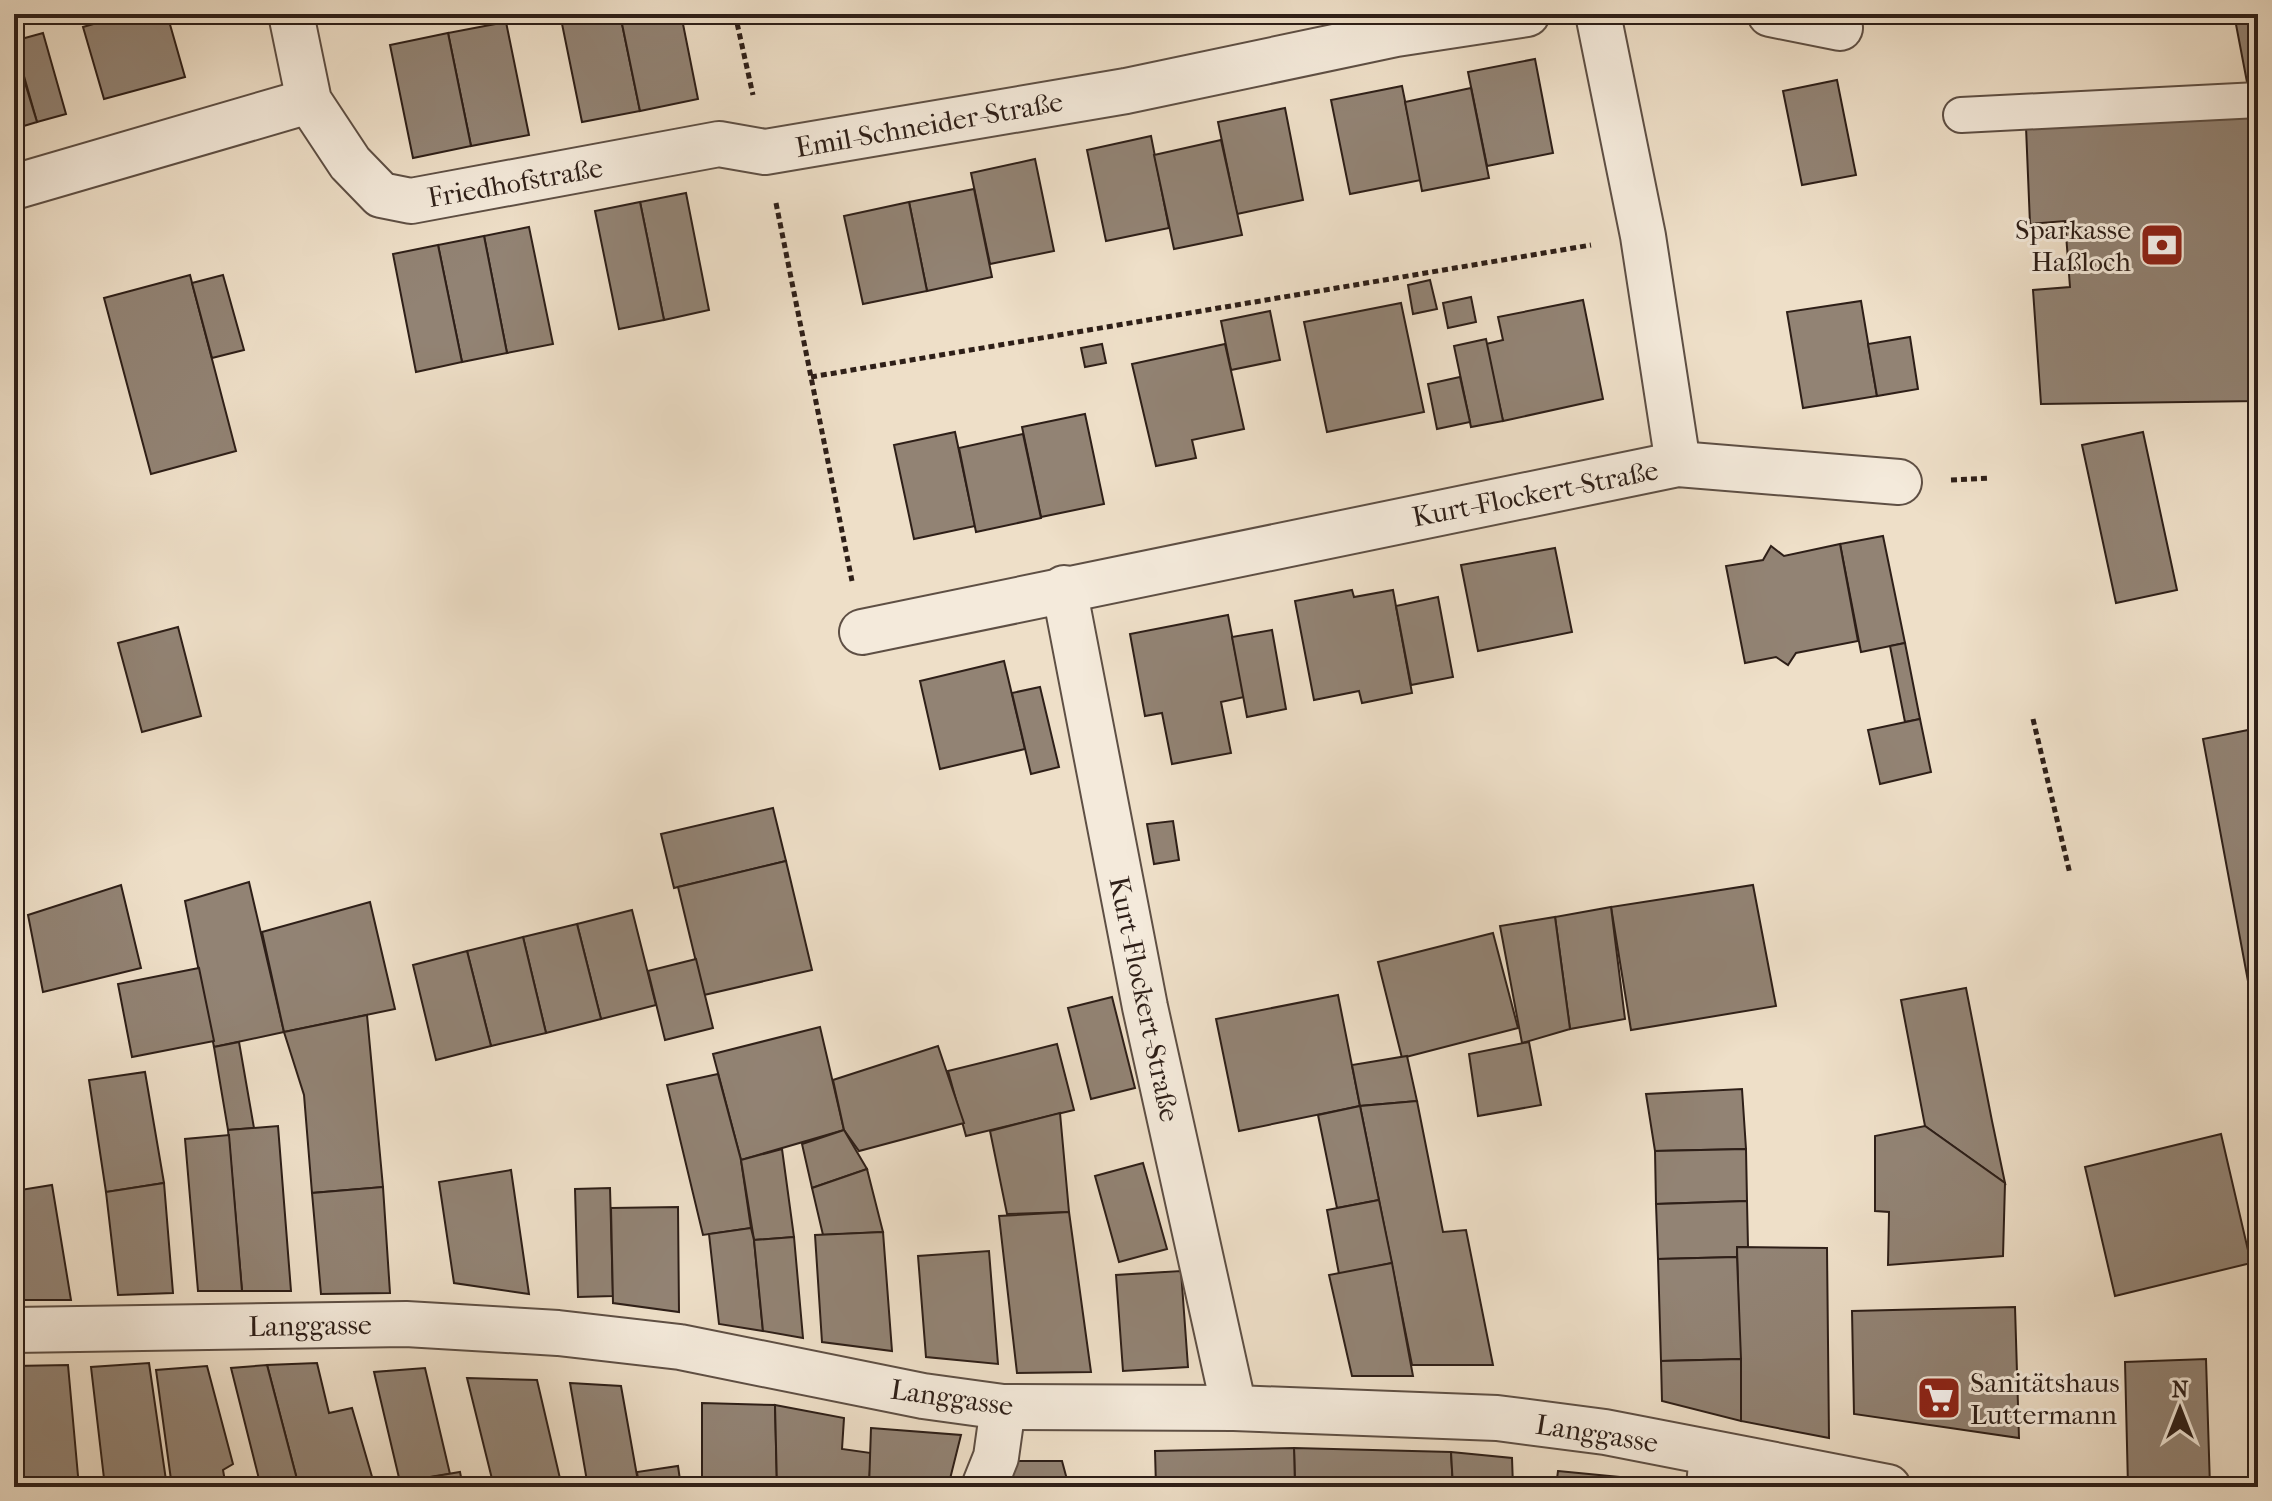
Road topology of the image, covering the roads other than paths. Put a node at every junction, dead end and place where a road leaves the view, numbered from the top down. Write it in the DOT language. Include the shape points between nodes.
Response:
graph roads {
  1 [pos="291,14"];
  2 [pos="1527,14"];
  3 [pos="1598,14"];
  4 [pos="1770,14"];
  5 [pos="1840,28"];
  6 [pos="2258,100"];
  7 [pos="309,101"];
  8 [pos="1961,115"];
  9 [pos="765,152"];
  10 [pos="14,187"];
  11 [pos="1678,464"];
  12 [pos="1899,482"];
  13 [pos="1064,588"];
  14 [pos="862,632"];
  15 [pos="14,1330"];
  16 [pos="1003,1407"];
  17 [pos="1234,1408"];
  18 [pos="1705,1470"];
  19 [pos="984,1487"];
  20 [pos="1888,1487"];
  1 -- 7 [label="street, Friedhofstraße"];
  2 -- 9 [label="street, Emil-Schneider-Straße" via="1396,34 1126,91"];
  3 -- 11 [label="street, Kurt-Flockert-Straße" via="1643,236"];
  4 -- 5 [label="street"];
  6 -- 8 [label="lane"];
  7 -- 9 [label="street, Friedhofstraße" via="350,163 381,195 411,201 719,144"];
  7 -- 10 [label="street"];
  11 -- 12 [label="street, Kurt-Flockert-Straße"];
  11 -- 13 [label="street, Kurt-Flockert-Straße"];
  13 -- 14 [label="street, Kurt-Flockert-Straße"];
  13 -- 17 [label="street, Kurt-Flockert-Straße" via="1145,1007"];
  15 -- 16 [label="street, Langgasse" via="406,1324 558,1333 680,1347"];
  16 -- 17 [label="street, Langgasse"];
  16 -- 19 [label="street" via="996,1457"];
  17 -- 18 [label="street, Langgasse" via="1497,1418 1605,1432"];
  18 -- 20 [label="street, Langgasse"];
}
